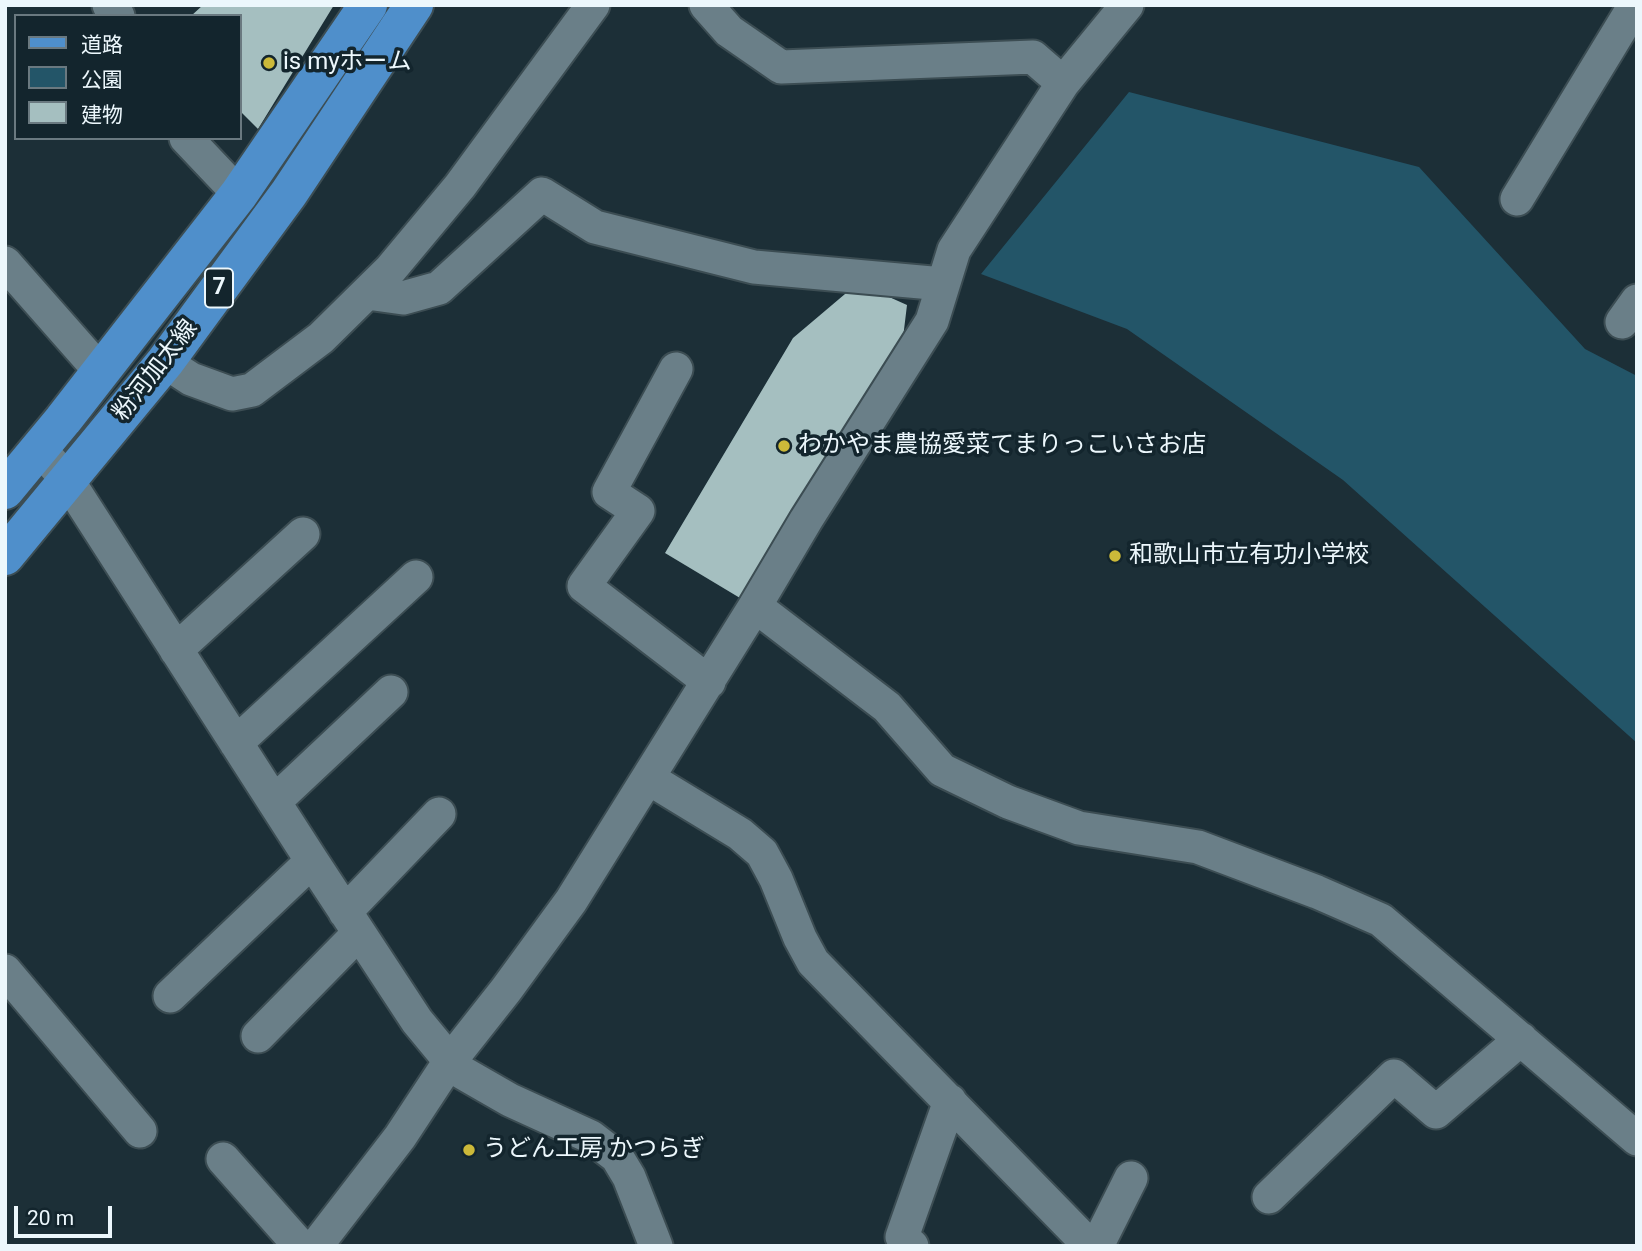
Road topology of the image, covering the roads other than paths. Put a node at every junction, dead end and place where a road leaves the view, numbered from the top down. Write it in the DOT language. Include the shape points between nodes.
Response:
graph roads {
  1 [pos="368,5"];
  2 [pos="414,5"];
  3 [pos="593,5"];
  4 [pos="706,5"];
  5 [pos="1127,5"];
  6 [pos="1635,5"];
  7 [pos="1063,83"];
  8 [pos="188,140"];
  9 [pos="239,194"];
  10 [pos="1517,199"];
  11 [pos="5,263"];
  12 [pos="943,284"];
  13 [pos="366,293"];
  14 [pos="165,362"];
  15 [pos="676,369"];
  16 [pos="101,372"];
  17 [pos="40,449"];
  18 [pos="68,481"];
  19 [pos="5,490"];
  20 [pos="303,534"];
  21 [pos="5,556"];
  22 [pos="416,577"];
  23 [pos="755,607"];
  24 [pos="176,650"];
  25 [pos="709,682"];
  26 [pos="391,692"];
  27 [pos="236,743"];
  28 [pos="648,778"];
  29 [pos="274,802"];
  30 [pos="439,814"];
  31 [pos="312,861"];
  32 [pos="352,922"];
  33 [pos="5,971"];
  34 [pos="170,996"];
  35 [pos="258,1035"];
  36 [pos="1521,1040"];
  37 [pos="450,1061"];
  38 [pos="950,1101"];
  39 [pos="141,1131"];
  40 [pos="1637,1139"];
  41 [pos="223,1159"];
  42 [pos="1131,1178"];
  43 [pos="1269,1197"];
  44 [pos="328,1240"];
  45 [pos="300,1246"];
  46 [pos="656,1246"];
  47 [pos="912,1246"];
  48 [pos="1090,1246"];
  49 [pos="1097,1246"];
  1 -- 9 [label="main road, 粉河加太線 / 7"];
  2 -- 14 [label="main road, 粉河加太線 / 7" via="289,193"];
  3 -- 13 [label="street" via="460,186"];
  4 -- 7 [label="street" via="729,31 781,67 1033,57"];
  5 -- 7 [label="street"];
  6 -- 10 [label="street"];
  7 -- 12 [label="street" via="954,250"];
  8 -- 9 [label="street"];
  9 -- 16 [label="main road, 粉河加太線 / 7"];
  11 -- 16 [label="street"];
  12 -- 13 [label="street" via="754,267 595,227 542,194 439,288 403,298"];
  12 -- 23 [label="street" via="932,321"];
  13 -- 14 [label="street" via="321,338 252,390 232,394 191,379"];
  14 -- 18 [label="main road, 粉河加太線 / 7"];
  15 -- 25 [label="street" via="609,492 638,510 584,586"];
  16 -- 17 [label="main road, 粉河加太線 / 7"];
  17 -- 18 [label="street"];
  17 -- 19 [label="main road, 粉河加太線 / 7"];
  18 -- 21 [label="main road, 粉河加太線 / 7"];
  18 -- 24 [label="street"];
  20 -- 24 [label="street"];
  22 -- 27 [label="street"];
  23 -- 25 [label="street"];
  23 -- 36 [label="street" via="887,707 942,770 1008,802 1079,828 1198,847 1381,920"];
  24 -- 27 [label="street"];
  25 -- 28 [label="street"];
  26 -- 29 [label="street"];
  27 -- 29 [label="street"];
  28 -- 37 [label="street" via="571,901"];
  28 -- 38 [label="street" via="740,834 762,853 813,962"];
  29 -- 31 [label="street"];
  30 -- 32 [label="street"];
  31 -- 32 [label="street"];
  31 -- 34 [label="street"];
  32 -- 35 [label="street"];
  32 -- 37 [label="street" via="417,1021"];
  33 -- 39 [label="street"];
  36 -- 40 [label="street"];
  36 -- 43 [label="street" via="1436,1112 1394,1076"];
  37 -- 44 [label="street"];
  37 -- 46 [label="street" via="510,1100 591,1137 617,1157"];
  38 -- 47 [label="street" via="902,1237"];
  38 -- 48 [label="street"];
  41 -- 45 [label="street"];
  42 -- 49 [label="street"];
}
